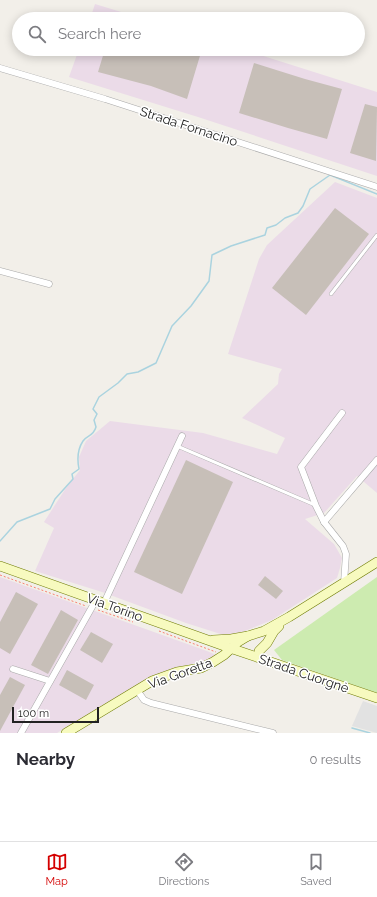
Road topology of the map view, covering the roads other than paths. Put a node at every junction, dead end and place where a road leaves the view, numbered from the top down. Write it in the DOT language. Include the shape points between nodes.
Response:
graph roads {
  1 [pos="0,68"];
  2 [pos="377,187"];
  3 [pos="377,235"];
  4 [pos="0,271"];
  5 [pos="49,284"];
  6 [pos="330,294"];
  7 [pos="342,413"];
  8 [pos="182,436"];
  9 [pos="177,446"];
  10 [pos="377,460"];
  11 [pos="316,506"];
  12 [pos="324,522"];
  13 [pos="377,562"];
  14 [pos="0,566"];
  15 [pos="344,583"];
  16 [pos="98,604"];
  17 [pos="289,617"];
  18 [pos="264,631"];
  19 [pos="248,636"];
  20 [pos="208,640"];
  21 [pos="267,643"];
  22 [pos="227,652"];
  23 [pos="258,654"];
  24 [pos="275,663"];
  25 [pos="13,669"];
  26 [pos="50,681"];
  27 [pos="138,690"];
  28 [pos="377,698"];
  29 [pos="21,733"];
  30 [pos="66,733"];
  31 [pos="273,733"];
  1 -- 2 [label="street, Strada Fornacino"];
  3 -- 6 [label="lane"];
  4 -- 5 [label="street"];
  7 -- 11 [label="street" via="301,467"];
  8 -- 9 [label="street"];
  9 -- 11 [label="lane"];
  9 -- 16 [label="street"];
  10 -- 12 [label="street"];
  11 -- 12 [label="street"];
  12 -- 15 [label="street" via="343,546 346,554"];
  13 -- 15 [label="street"];
  14 -- 16 [label="street, Via Torino"];
  15 -- 17 [label="street"];
  16 -- 20 [label="street, Via Torino"];
  16 -- 26 [label="street"];
  17 -- 18 [label="street"];
  17 -- 21 [label="street" via="274,631"];
  18 -- 19 [label="street"];
  18 -- 23 [label="street" via="260,637"];
  19 -- 20 [label="street"];
  19 -- 22 [label="street, Via Goretta"];
  20 -- 22 [label="street, Via Torino"];
  21 -- 23 [label="street"];
  21 -- 24 [label="street"];
  22 -- 23 [label="street, Strada Cuorgnè"];
  22 -- 27 [label="street, Via Goretta" via="201,668 177,672 152,681"];
  23 -- 24 [label="street, Strada Cuorgnè"];
  24 -- 28 [label="street, Strada Cuorgnè"];
  25 -- 26 [label="street"];
  26 -- 29 [label="street"];
  27 -- 30 [label="street, Via Goretta"];
  27 -- 31 [label="street" via="144,700 151,703"];
}
